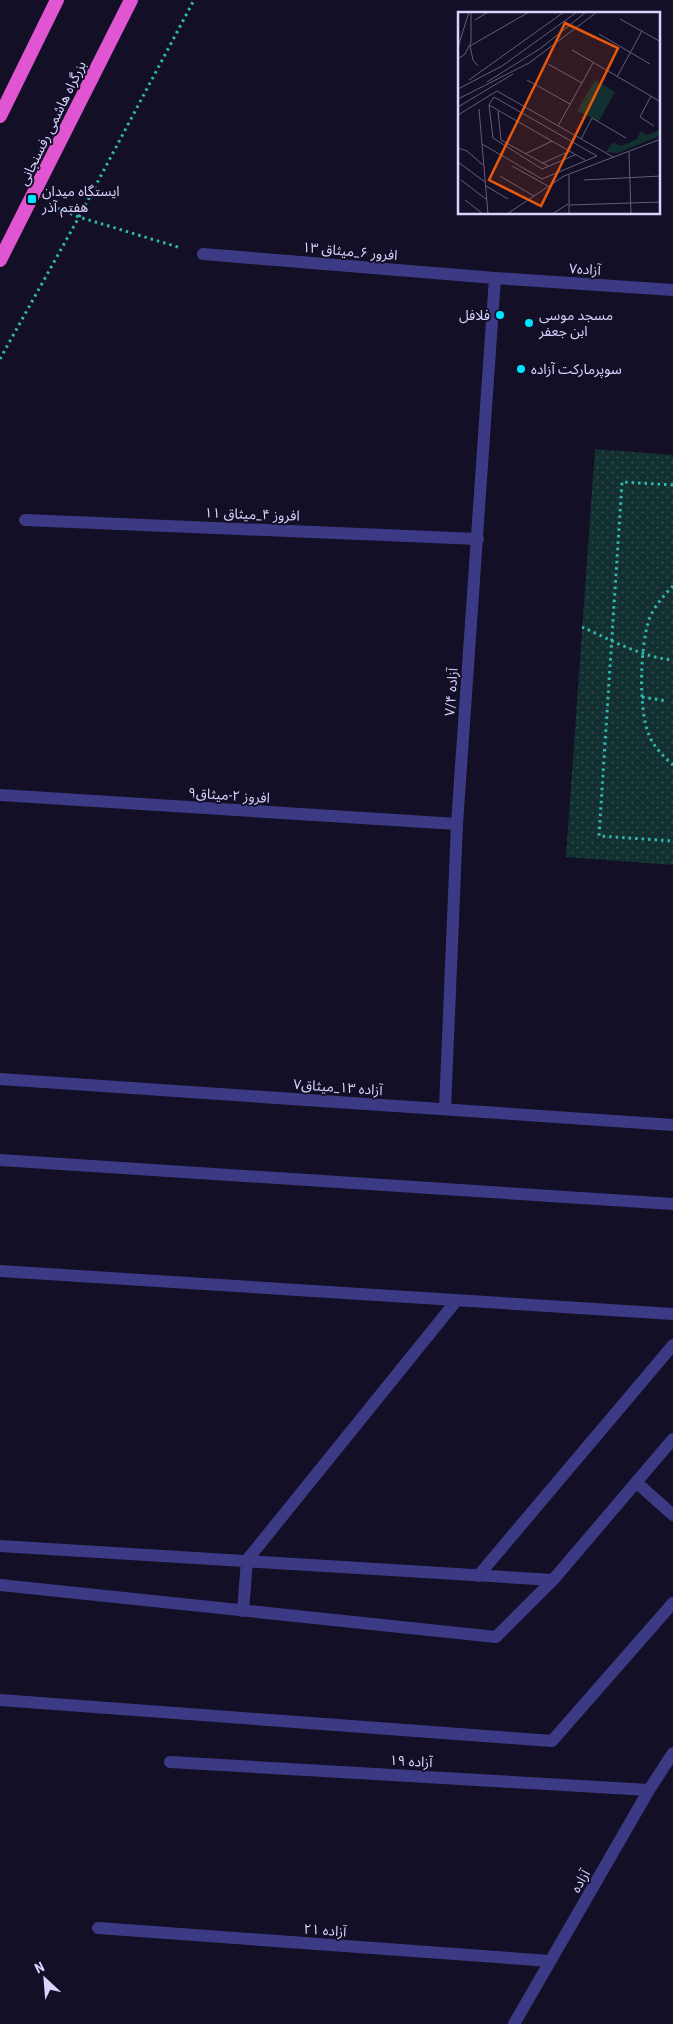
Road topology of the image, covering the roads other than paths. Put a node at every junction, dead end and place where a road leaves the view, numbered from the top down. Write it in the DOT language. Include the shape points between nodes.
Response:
graph roads {
  1 [pos="57,0"];
  2 [pos="131,0"];
  3 [pos="0,116"];
  4 [pos="203,254"];
  5 [pos="0,260"];
  6 [pos="495,278"];
  7 [pos="673,290"];
  8 [pos="25,520"];
  9 [pos="478,539"];
  10 [pos="0,795"];
  11 [pos="457,824"];
  12 [pos="0,1079"];
  13 [pos="445,1109"];
  14 [pos="673,1125"];
  15 [pos="0,1160"];
  16 [pos="673,1204"];
  17 [pos="0,1271"];
  18 [pos="457,1300"];
  19 [pos="673,1314"];
  20 [pos="673,1345"];
  21 [pos="673,1439"];
  22 [pos="636,1482"];
  23 [pos="673,1515"];
  24 [pos="0,1546"];
  25 [pos="248,1560"];
  26 [pos="478,1576"];
  27 [pos="553,1580"];
  28 [pos="0,1585"];
  29 [pos="673,1603"];
  30 [pos="243,1611"];
  31 [pos="0,1700"];
  32 [pos="673,1753"];
  33 [pos="170,1762"];
  34 [pos="649,1790"];
  35 [pos="98,1928"];
  36 [pos="550,1961"];
  37 [pos="514,2024"];
  1 -- 3 [label="highway"];
  2 -- 5 [label="highway, بزرگراه هاشمی رفسنجانی"];
  4 -- 6 [label="street, افرور ۶_میثاق ۱۳"];
  6 -- 7 [label="street, آزاده۷"];
  6 -- 9 [label="street, آزاده ۷/۴"];
  8 -- 9 [label="street, افروز ۴_میثاق ۱۱"];
  9 -- 11 [label="street, آزاده ۷/۴"];
  10 -- 11 [label="street, افروز ۲-میثاق۹"];
  11 -- 13 [label="street, آزاده ۷/۴"];
  12 -- 13 [label="street, آزاده ۱۳_میثاق۷"];
  13 -- 14 [label="street, آزاده ۱۳_میثاق۷"];
  15 -- 16 [label="street"];
  17 -- 18 [label="street"];
  18 -- 19 [label="street"];
  18 -- 25 [label="street"];
  20 -- 26 [label="street"];
  21 -- 22 [label="street"];
  22 -- 23 [label="street"];
  22 -- 27 [label="street"];
  24 -- 25 [label="street"];
  25 -- 26 [label="street"];
  25 -- 30 [label="street"];
  26 -- 27 [label="street"];
  27 -- 30 [label="street" via="496,1637"];
  28 -- 30 [label="street"];
  29 -- 31 [label="street" via="552,1741"];
  32 -- 34 [label="street, آزاده"];
  33 -- 34 [label="street, آزاده ۱۹"];
  34 -- 36 [label="street, آزاده"];
  35 -- 36 [label="street, آزاده ۲۱"];
  36 -- 37 [label="street, آزاده"];
}
